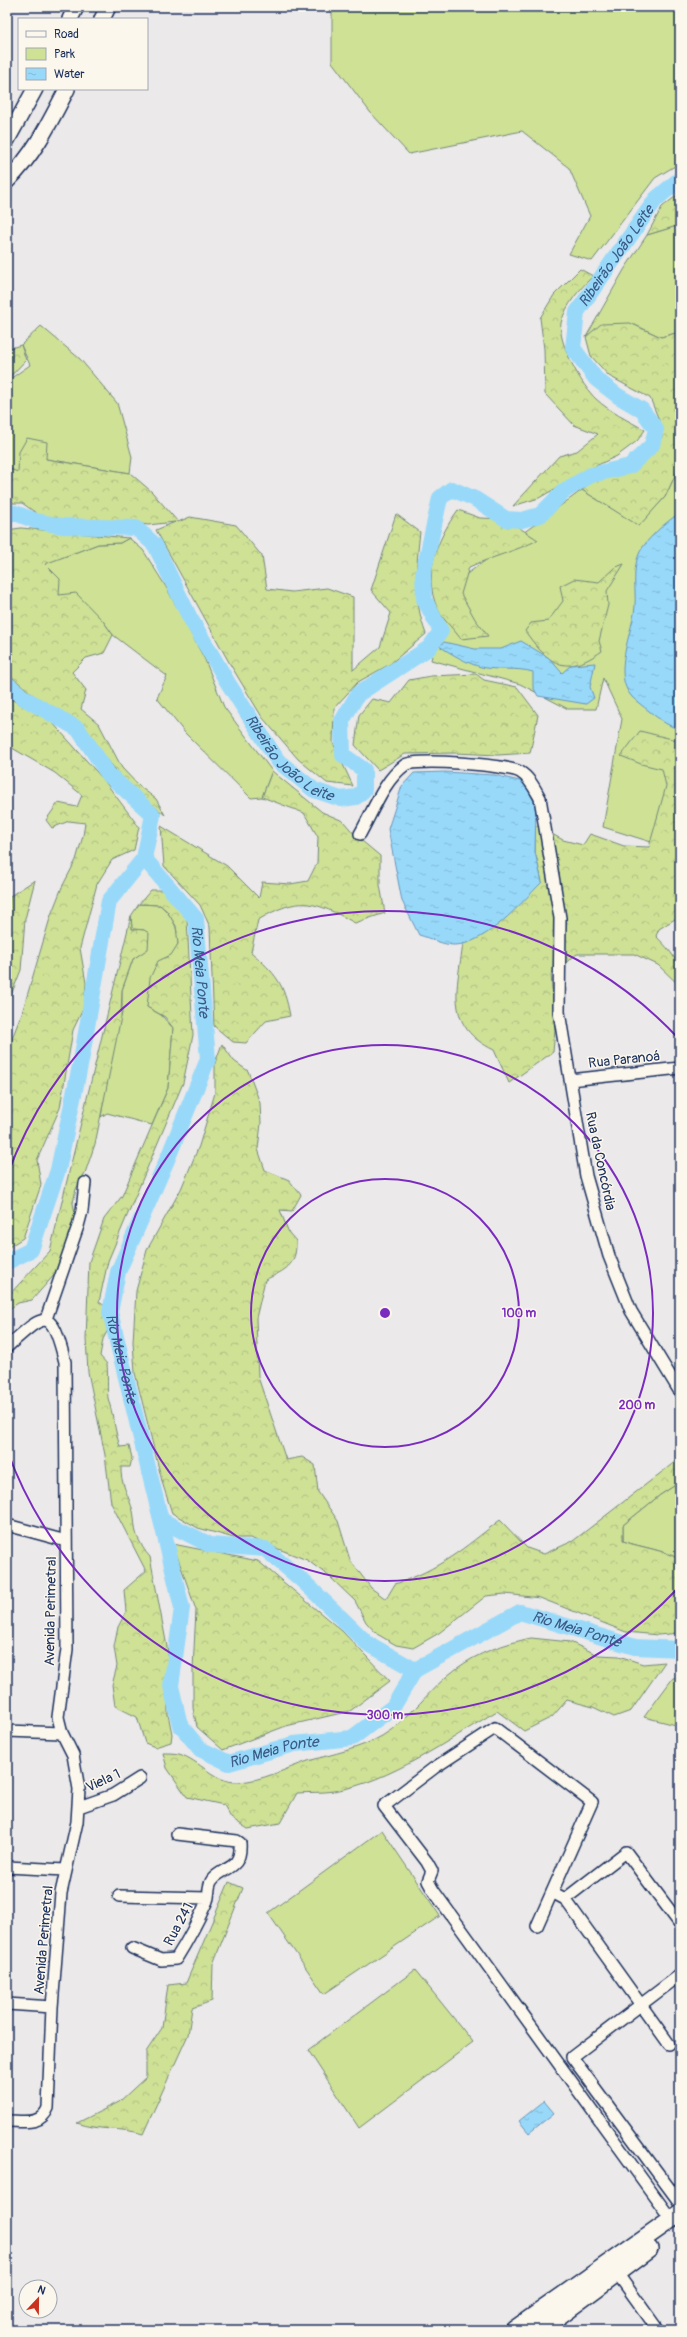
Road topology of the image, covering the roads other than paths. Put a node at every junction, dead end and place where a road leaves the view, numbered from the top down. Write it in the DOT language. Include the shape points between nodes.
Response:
graph roads {
  1 [pos="76,7"];
  2 [pos="108,7"];
  3 [pos="70,18"];
  4 [pos="102,18"];
  5 [pos="34,90"];
  6 [pos="66,90"];
  7 [pos="7,140"];
  8 [pos="7,181"];
  9 [pos="360,834"];
  10 [pos="680,1068"];
  11 [pos="570,1080"];
  12 [pos="85,1183"];
  13 [pos="46,1319"];
  14 [pos="7,1347"];
  15 [pos="680,1392"];
  16 [pos="7,1524"];
  17 [pos="66,1541"];
  18 [pos="7,1731"];
  19 [pos="62,1733"];
  20 [pos="140,1778"];
  21 [pos="79,1807"];
  22 [pos="177,1834"];
  23 [pos="7,1867"];
  24 [pos="65,1870"];
  25 [pos="552,1892"];
  26 [pos="119,1896"];
  27 [pos="208,1898"];
  28 [pos="566,1899"];
  29 [pos="680,1924"];
  30 [pos="537,1926"];
  31 [pos="132,1948"];
  32 [pos="680,1975"];
  33 [pos="7,2004"];
  34 [pos="641,2004"];
  35 [pos="52,2007"];
  36 [pos="668,2044"];
  37 [pos="7,2120"];
  38 [pos="680,2203"];
  39 [pos="677,2219"];
  40 [pos="617,2273"];
  41 [pos="514,2330"];
  42 [pos="540,2330"];
  43 [pos="658,2330"];
  1 -- 3 [label="main road"];
  2 -- 4 [label="main road"];
  5 -- 7 [label="main road"];
  6 -- 8 [label="main road" via="29,157"];
  9 -- 11 [label="street, Rua da Concórdia" via="392,776 406,764 421,762 494,766 520,772 532,783 540,798 560,918 559,1012"];
  10 -- 11 [label="street, Rua Paranoá"];
  11 -- 15 [label="street, Rua da Concórdia" via="586,1176 609,1256 631,1311"];
  12 -- 13 [label="street" via="78,1226"];
  13 -- 14 [label="street" via="38,1320"];
  13 -- 17 [label="street, Avenida Perimetral" via="51,1322 59,1339 65,1362"];
  16 -- 17 [label="street"];
  17 -- 19 [label="street, Avenida Perimetral" via="67,1649 58,1717"];
  18 -- 19 [label="street"];
  19 -- 21 [label="street, Avenida Perimetral" via="73,1755 79,1789"];
  20 -- 21 [label="street, Viela 1" via="113,1795"];
  21 -- 24 [label="street, Avenida Perimetral"];
  22 -- 27 [label="street" via="240,1843 236,1862 213,1879 208,1890"];
  23 -- 24 [label="street"];
  24 -- 35 [label="street, Avenida Perimetral"];
  25 -- 28 [label="street"];
  25 -- 30 [label="street"];
  25 -- 39 [label="street" via="592,1802 495,1728 434,1768 384,1806 427,1862 432,1871 428,1881 433,1890"];
  26 -- 27 [label="street, Rua 241"];
  27 -- 31 [label="street, Rua 241" via="192,1934 176,1959 162,1960"];
  28 -- 29 [label="street" via="626,1852"];
  28 -- 34 [label="street"];
  32 -- 34 [label="street"];
  33 -- 35 [label="street"];
  34 -- 36 [label="street"];
  34 -- 38 [label="street" via="572,2057"];
  35 -- 37 [label="street, Avenida Perimetral" via="48,2108 42,2118 30,2122"];
  39 -- 40 [label="main road"];
  39 -- 41 [label="main road"];
  40 -- 42 [label="main road"];
  40 -- 43 [label="street"];
}
